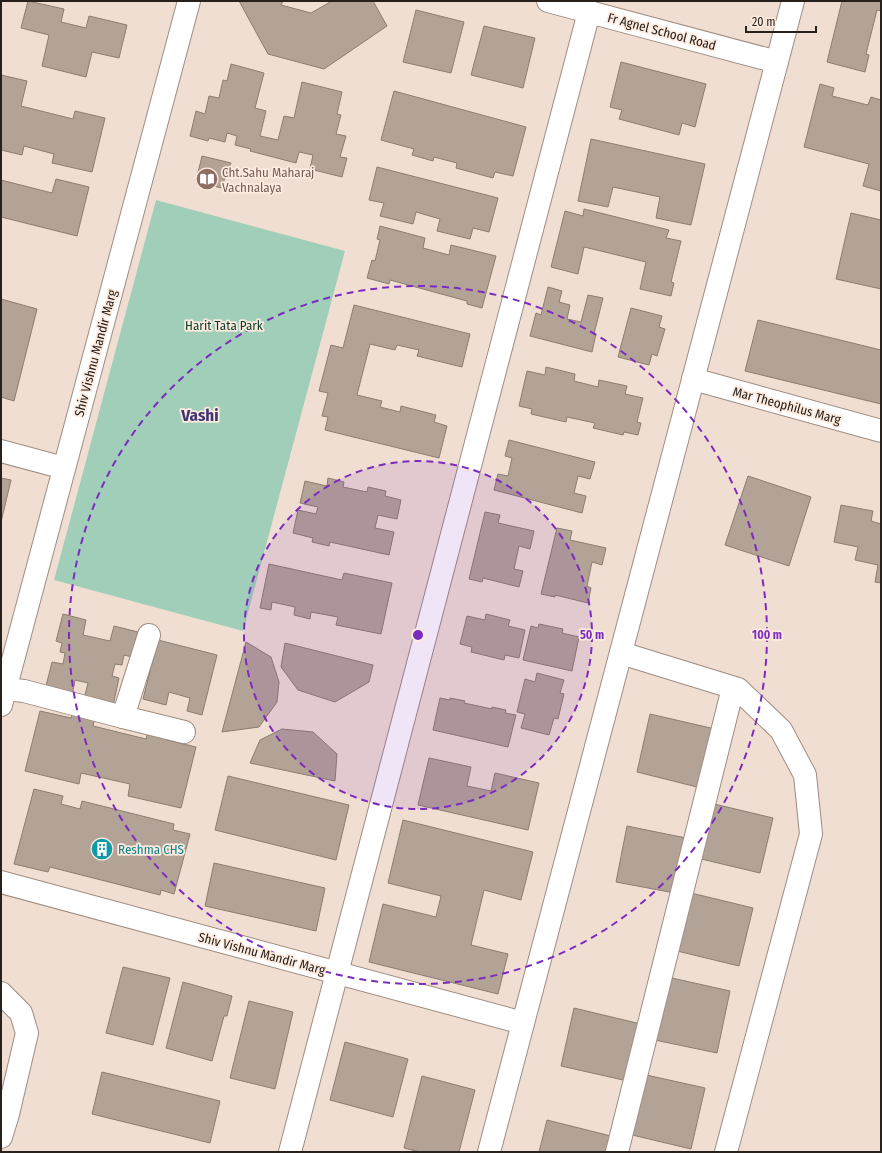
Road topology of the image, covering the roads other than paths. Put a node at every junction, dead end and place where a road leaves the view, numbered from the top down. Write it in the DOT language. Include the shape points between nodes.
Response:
graph roads {
  1 [pos="189,1"];
  2 [pos="548,1"];
  3 [pos="793,1"];
  4 [pos="589,12"];
  5 [pos="777,62"];
  6 [pos="693,379"];
  7 [pos="881,431"];
  8 [pos="1,451"];
  9 [pos="64,468"];
  10 [pos="149,635"];
  11 [pos="621,653"];
  12 [pos="733,688"];
  13 [pos="3,697"];
  14 [pos="123,718"];
  15 [pos="184,732"];
  16 [pos="1,882"];
  17 [pos="338,973"];
  18 [pos="1,993"];
  19 [pos="523,1023"];
  20 [pos="1,1137"];
  21 [pos="290,1152"];
  22 [pos="489,1152"];
  23 [pos="617,1152"];
  24 [pos="726,1152"];
  1 -- 9 [label="street, Shiv Vishnu Mandir Marg"];
  2 -- 4 [label="street, Fr Agnel School Road"];
  3 -- 5 [label="street"];
  4 -- 5 [label="street, Fr Agnel School Road"];
  4 -- 17 [label="street"];
  5 -- 6 [label="street"];
  6 -- 7 [label="street, Mar Theophilus Marg"];
  6 -- 11 [label="street"];
  8 -- 9 [label="street"];
  9 -- 13 [label="street, Shiv Vishnu Mandir Marg"];
  10 -- 14 [label="street"];
  11 -- 12 [label="street"];
  11 -- 19 [label="street"];
  12 -- 23 [label="street"];
  12 -- 24 [label="street" via="738,689 780,730 805,775 811,834"];
  13 -- 14 [label="street" via="24,691"];
  14 -- 15 [label="street"];
  16 -- 17 [label="street, Shiv Vishnu Mandir Marg"];
  17 -- 19 [label="street, Shiv Vishnu Mandir Marg"];
  17 -- 21 [label="street"];
  18 -- 20 [label="street" via="21,1013 26,1033"];
  19 -- 22 [label="street"];
}
